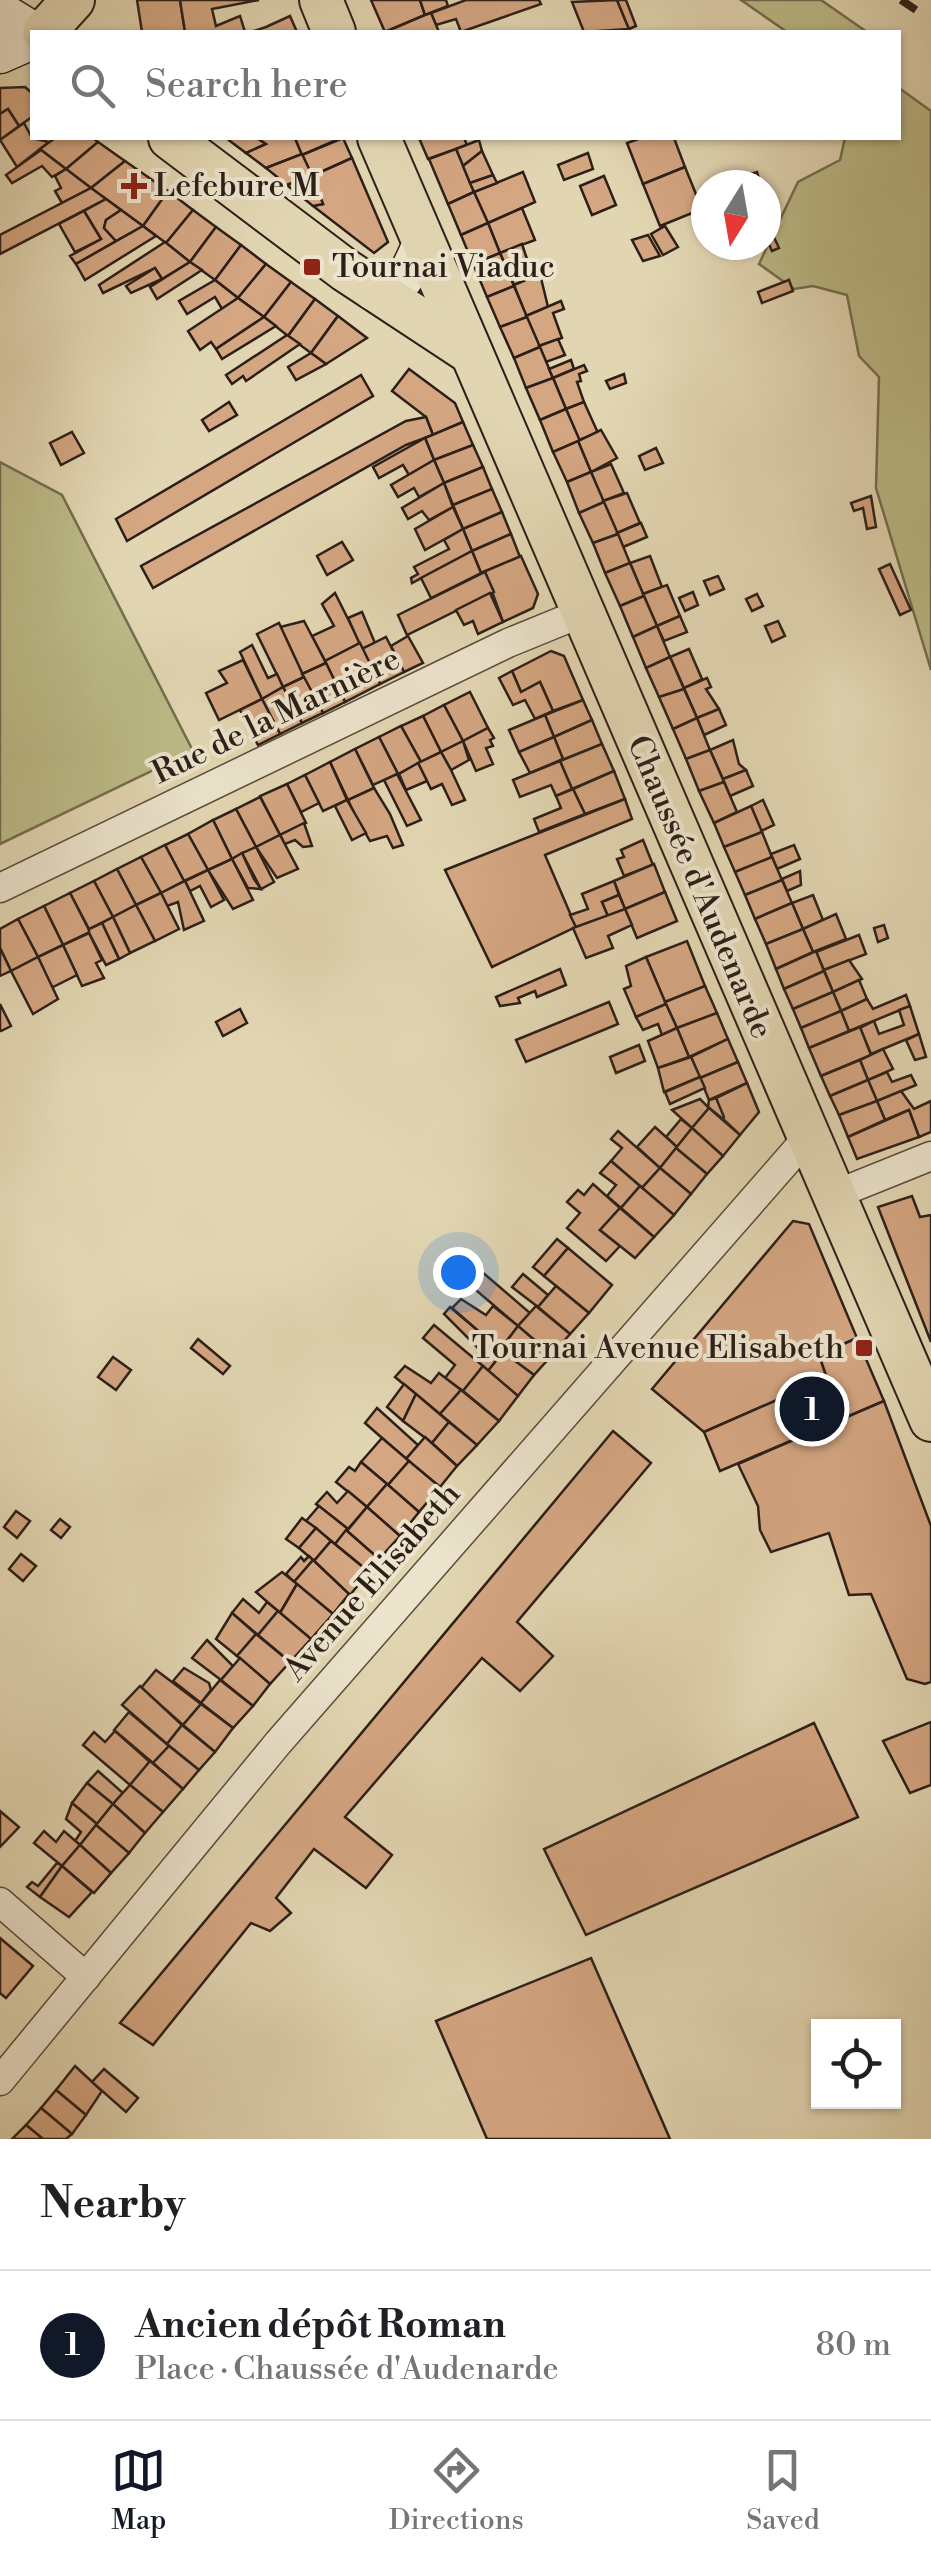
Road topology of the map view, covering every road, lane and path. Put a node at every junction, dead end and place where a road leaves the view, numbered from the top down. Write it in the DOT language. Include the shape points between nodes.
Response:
graph roads {
  1 [pos="74,0"];
  2 [pos="321,0"];
  3 [pos="0,11"];
  4 [pos="46,30"];
  5 [pos="333,30"];
  6 [pos="30,34"];
  7 [pos="30,38"];
  8 [pos="0,54"];
  9 [pos="173,140"];
  10 [pos="380,140"];
  11 [pos="423,241"];
  12 [pos="374,290"];
  13 [pos="470,353"];
  14 [pos="584,612"];
  15 [pos="0,888"];
  16 [pos="808,1138"];
  17 [pos="931,1156"];
  18 [pos="834,1195"];
  19 [pos="931,1420"];
  20 [pos="0,1902"];
  21 [pos="86,1977"];
  22 [pos="0,2081"];
  1 -- 4 [label="main road"];
  2 -- 5 [label="main road"];
  3 -- 6 [label="street"];
  7 -- 8 [label="street"];
  9 -- 12 [label="main road"];
  10 -- 11 [label="main road, Chaussée d'Audenarde"];
  11 -- 12 [label="street" via="396,287"];
  11 -- 13 [label="main road, Chaussée d'Audenarde"];
  12 -- 13 [label="main road"];
  13 -- 14 [label="main road, Chaussée d'Audenarde"];
  14 -- 15 [label="street, Rue de la Marnière"];
  14 -- 16 [label="main road, Chaussée d'Audenarde"];
  16 -- 18 [label="main road, Chaussée d'Audenarde"];
  16 -- 21 [label="street, Avenue Elisabeth" via="278,1742"];
  17 -- 18 [label="street"];
  18 -- 19 [label="main road, Chaussée d'Audenarde"];
  20 -- 21 [label="street"];
  21 -- 22 [label="street, Avenue Elisabeth"];
}
